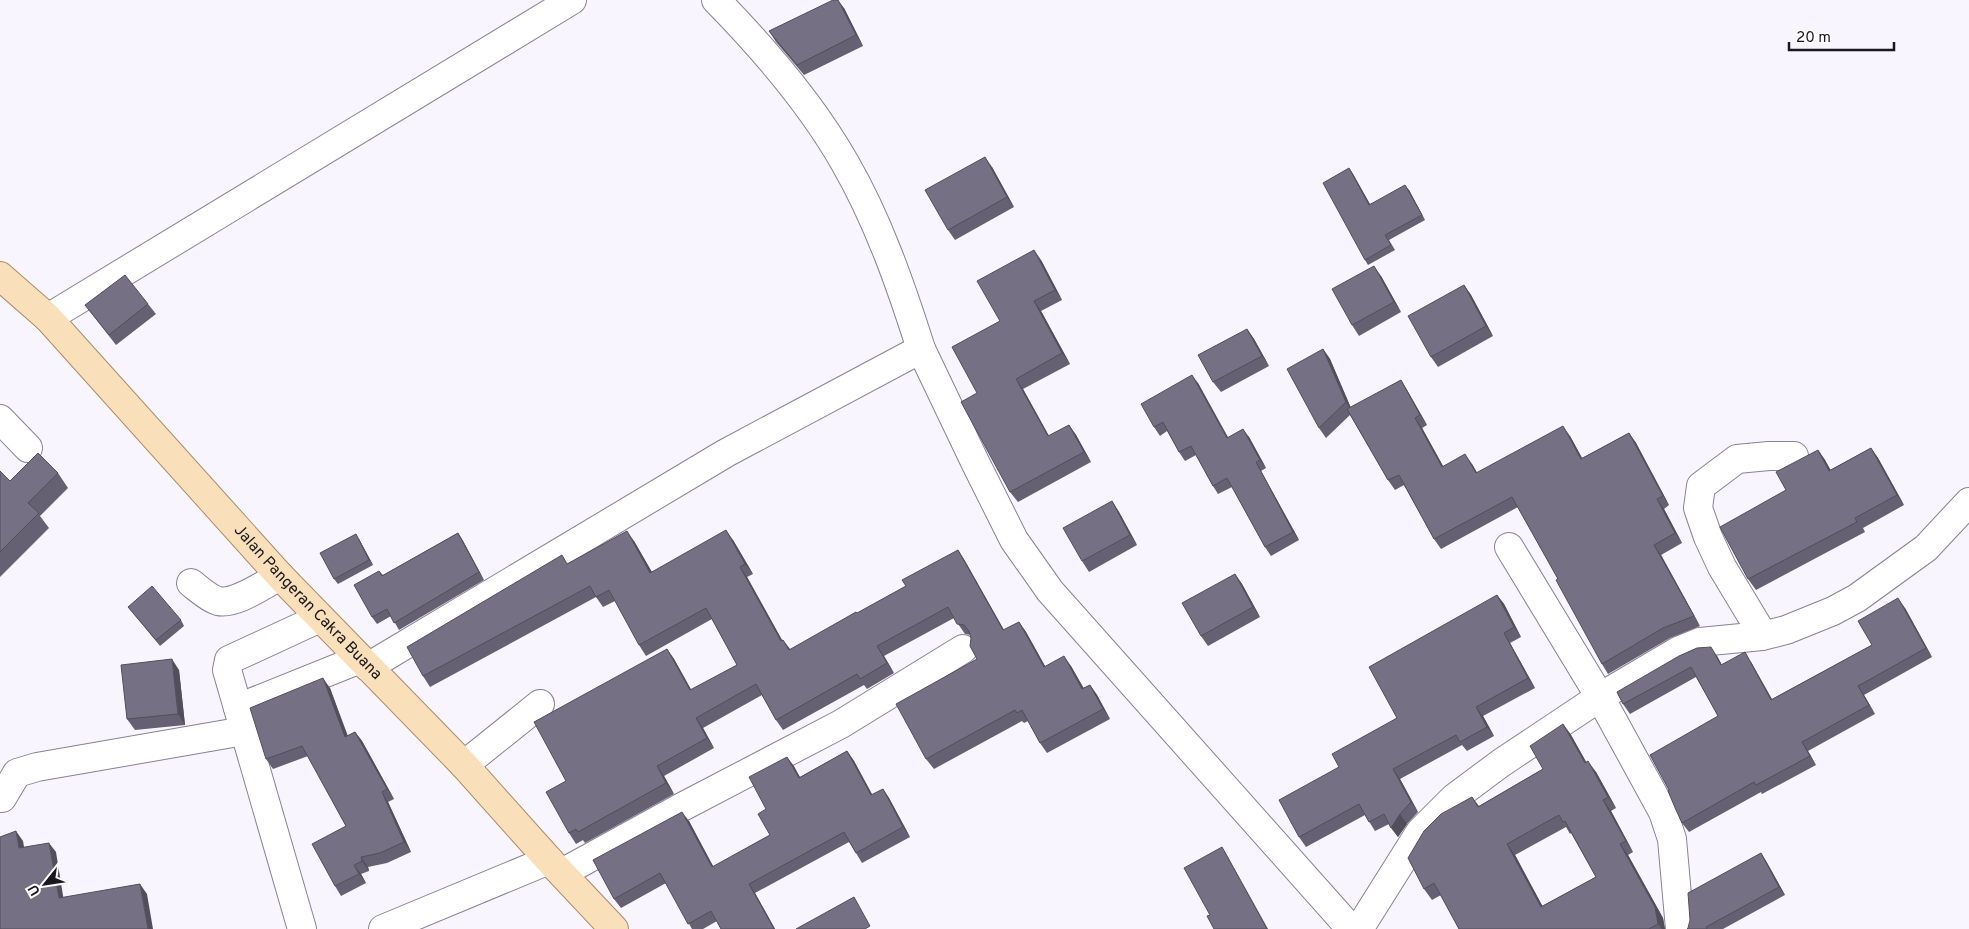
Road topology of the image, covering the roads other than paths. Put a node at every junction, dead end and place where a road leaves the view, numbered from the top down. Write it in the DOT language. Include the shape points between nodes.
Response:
graph roads {
  1 [pos="572,0"];
  2 [pos="716,0"];
  3 [pos="0,276"];
  4 [pos="48,318"];
  5 [pos="922,348"];
  6 [pos="0,419"];
  7 [pos="28,448"];
  8 [pos="1794,456"];
  9 [pos="1969,502"];
  10 [pos="1509,547"];
  11 [pos="280,576"];
  12 [pos="192,583"];
  13 [pos="320,618"];
  14 [pos="1762,636"];
  15 [pos="963,649"];
  16 [pos="364,663"];
  17 [pos="1600,697"];
  18 [pos="540,704"];
  19 [pos="241,720"];
  20 [pos="464,765"];
  21 [pos="2,798"];
  22 [pos="555,867"];
  23 [pos="302,929"];
  24 [pos="384,929"];
  25 [pos="614,929"];
  26 [pos="1351,929"];
  27 [pos="1359,929"];
  28 [pos="1680,929"];
  1 -- 4 [label="street"];
  2 -- 5 [label="street" via="766,54 813,114 845,163 874,221"];
  3 -- 4 [label="main road, Jalan Pangeran Cakra Buana"];
  4 -- 11 [label="main road, Jalan Pangeran Cakra Buana"];
  5 -- 16 [label="street" via="726,453"];
  5 -- 26 [label="street" via="1014,540 1050,591"];
  6 -- 7 [label="street"];
  8 -- 14 [label="street" via="1737,459 1701,486 1698,508 1708,537"];
  9 -- 14 [label="street" via="1926,548 1857,598 1807,622"];
  10 -- 17 [label="street"];
  11 -- 12 [label="street" via="246,595 218,601"];
  11 -- 13 [label="main road, Jalan Pangeran Cakra Buana"];
  13 -- 16 [label="main road, Jalan Pangeran Cakra Buana"];
  13 -- 19 [label="street" via="229,660 227,670"];
  14 -- 17 [label="street" via="1700,642"];
  15 -- 22 [label="street" via="841,724 682,807"];
  16 -- 19 [label="street"];
  16 -- 20 [label="main road, Jalan Pangeran Cakra Buana"];
  17 -- 27 [label="street" via="1454,798 1420,832"];
  17 -- 28 [label="street" via="1663,812 1672,839"];
  18 -- 20 [label="street"];
  19 -- 21 [label="street" via="37,766 17,774"];
  19 -- 23 [label="street"];
  20 -- 22 [label="main road, Jalan Pangeran Cakra Buana"];
  22 -- 24 [label="street"];
  22 -- 25 [label="main road, Jalan Pangeran Cakra Buana"];
}
